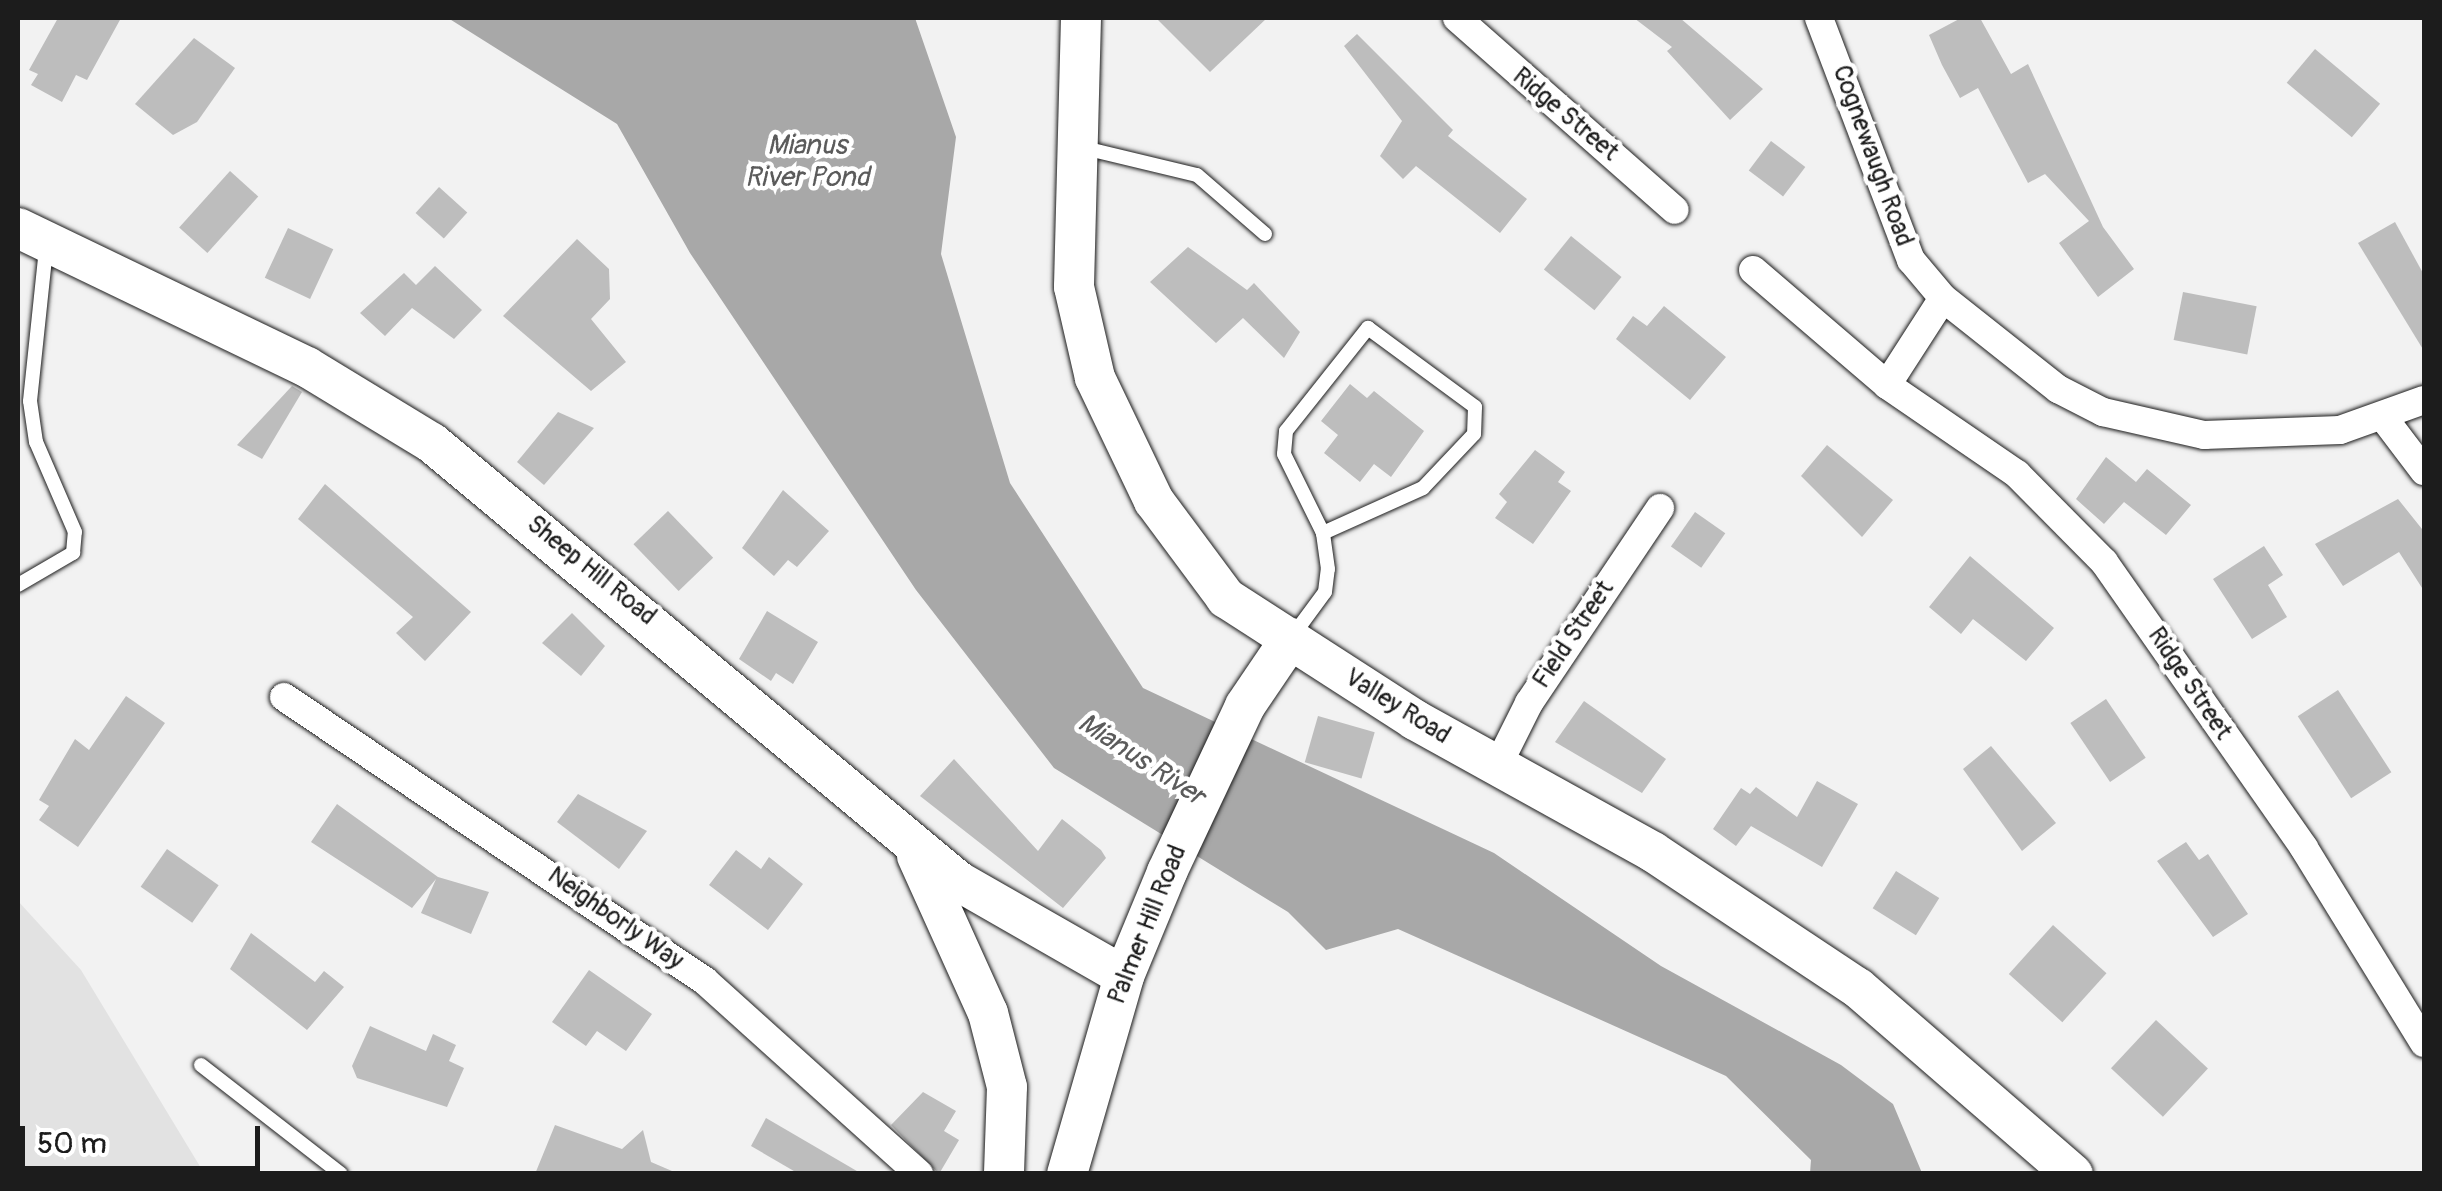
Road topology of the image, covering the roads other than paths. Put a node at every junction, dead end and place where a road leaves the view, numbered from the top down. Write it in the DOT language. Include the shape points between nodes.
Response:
graph roads {
  1 [pos="1081,18"];
  2 [pos="1457,18"];
  3 [pos="1826,20"];
  4 [pos="1075,146"];
  5 [pos="1675,210"];
  6 [pos="1265,234"];
  7 [pos="32,235"];
  8 [pos="1753,270"];
  9 [pos="1944,298"];
  10 [pos="1887,385"];
  11 [pos="2424,400"];
  12 [pos="2382,417"];
  13 [pos="2424,471"];
  14 [pos="1660,508"];
  15 [pos="1323,534"];
  16 [pos="18,584"];
  17 [pos="1291,638"];
  18 [pos="284,697"];
  19 [pos="1497,767"];
  20 [pos="906,835"];
  21 [pos="1124,976"];
  22 [pos="2424,1043"];
  23 [pos="201,1066"];
  24 [pos="342,1174"];
  25 [pos="919,1174"];
  26 [pos="1004,1174"];
  27 [pos="1067,1174"];
  28 [pos="2073,1174"];
  1 -- 4 [label="street, Valley Road"];
  2 -- 5 [label="street, Ridge Street"];
  3 -- 9 [label="street, Cognewaugh Road" via="1891,219"];
  4 -- 6 [label="lane" via="1197,174"];
  4 -- 17 [label="street, Valley Road" via="1074,287 1121,438 1154,501 1226,598"];
  7 -- 16 [label="lane" via="30,401 36,442 75,532 73,552"];
  7 -- 20 [label="street, Sheep Hill Road" via="307,367 432,443"];
  8 -- 10 [label="street, Ridge Street"];
  9 -- 10 [label="street"];
  9 -- 12 [label="street, Cognewaugh Road" via="2058,389 2164,431 2275,436"];
  10 -- 22 [label="street, Ridge Street" via="2018,474 2104,562 2304,848"];
  11 -- 12 [label="street, Cognewaugh Road"];
  12 -- 13 [label="street"];
  14 -- 19 [label="street, Field Street" via="1529,702"];
  15 -- 15 [label="lane" via="1284,454 1286,431 1368,328 1475,407 1474,434 1423,488"];
  15 -- 17 [label="lane" via="1325,592"];
  17 -- 19 [label="street, Valley Road"];
  17 -- 21 [label="street, Palmer Hill Road" via="1245,706"];
  18 -- 25 [label="street, Neighborly Way" via="704,982"];
  19 -- 28 [label="street, Valley Road" via="1653,852 1858,988"];
  20 -- 21 [label="street, Sheep Hill Road" via="958,880"];
  20 -- 26 [label="street" via="988,1014 1007,1087"];
  21 -- 27 [label="street, Palmer Hill Road"];
  23 -- 24 [label="lane"];
}
